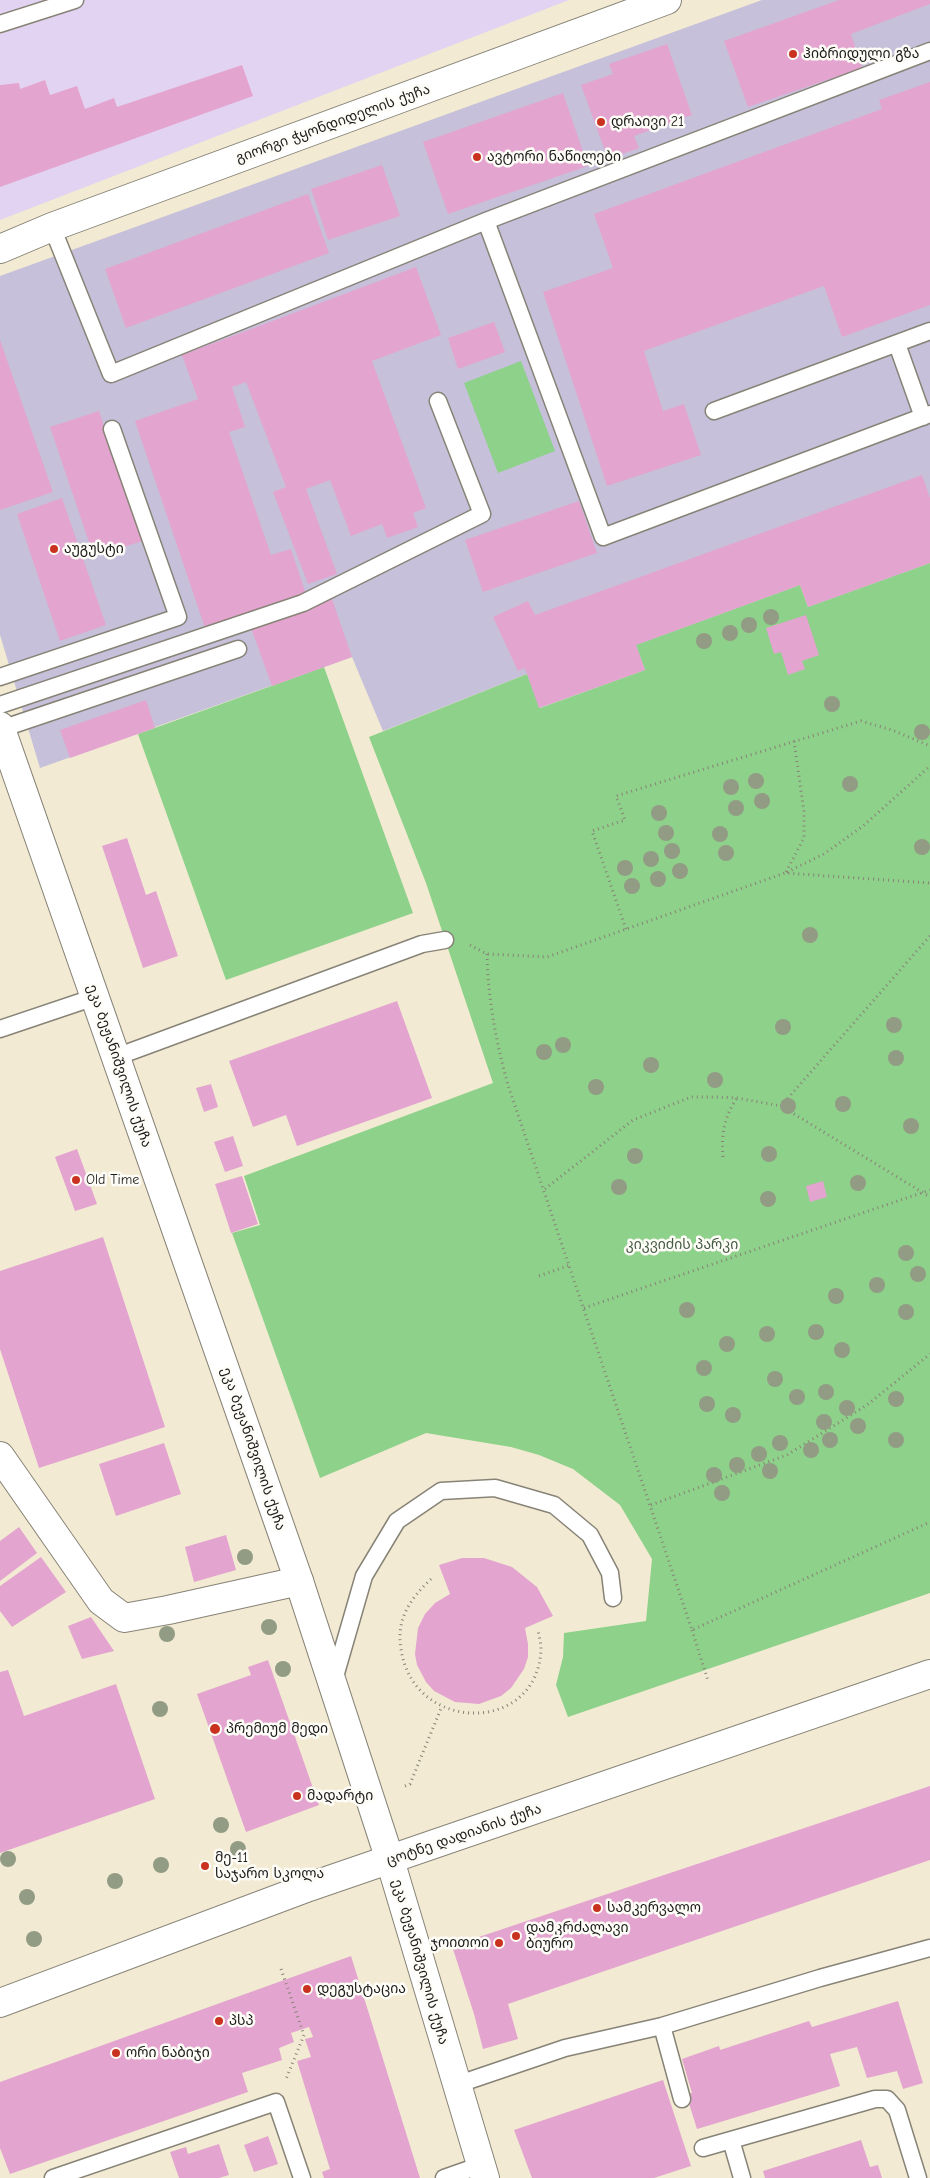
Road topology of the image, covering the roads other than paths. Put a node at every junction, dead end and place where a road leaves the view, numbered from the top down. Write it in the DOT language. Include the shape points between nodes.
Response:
graph roads {
  1 [pos="76,0"];
  2 [pos="667,0"];
  3 [pos="0,24"];
  4 [pos="930,51"];
  5 [pos="486,221"];
  6 [pos="52,227"];
  7 [pos="0,249"];
  8 [pos="930,331"];
  9 [pos="897,344"];
  10 [pos="438,401"];
  11 [pos="714,411"];
  12 [pos="926,415"];
  13 [pos="112,429"];
  14 [pos="238,649"];
  15 [pos="0,677"];
  16 [pos="0,720"];
  17 [pos="445,940"];
  18 [pos="95,997"];
  19 [pos="0,1029"];
  20 [pos="116,1057"];
  21 [pos="0,1456"];
  22 [pos="299,1581"];
  23 [pos="613,1598"];
  24 [pos="930,1674"];
  25 [pos="332,1684"];
  26 [pos="390,1860"];
  27 [pos="930,1948"];
  28 [pos="0,2003"];
  29 [pos="662,2026"];
  30 [pos="456,2085"];
  31 [pos="682,2099"];
  32 [pos="731,2140"];
  33 [pos="703,2148"];
  34 [pos="483,2171"];
  35 [pos="53,2178"];
  36 [pos="302,2178"];
  37 [pos="444,2178"];
  38 [pos="742,2178"];
  39 [pos="918,2178"];
  1 -- 3 [label="lane"];
  2 -- 6 [label="street, გიორგი ჭყონდიდელის ქუჩა"];
  4 -- 5 [label="lane"];
  5 -- 6 [label="lane" via="112,374"];
  5 -- 12 [label="lane" via="602,537"];
  6 -- 7 [label="street, გიორგი ჭყონდიდელის ქუჩა"];
  8 -- 9 [label="lane"];
  9 -- 11 [label="lane"];
  9 -- 12 [label="lane"];
  10 -- 16 [label="lane" via="482,514 303,603"];
  13 -- 15 [label="lane" via="178,617"];
  14 -- 16 [label="lane"];
  16 -- 18 [label="street, ეკა ბეჟანიშვილის ქუჩა"];
  17 -- 20 [label="lane" via="422,944"];
  18 -- 19 [label="lane"];
  18 -- 20 [label="street, ეკა ბეჟანიშვილის ქუჩა"];
  20 -- 22 [label="street, ეკა ბეჟანიშვილის ქუჩა"];
  21 -- 22 [label="street" via="101,1601 124,1618"];
  22 -- 25 [label="street, ეკა ბეჟანიშვილის ქუჩა"];
  23 -- 25 [label="lane" via="610,1573 590,1535 554,1505 495,1488 441,1491 397,1521 364,1576"];
  24 -- 26 [label="street, ცოტნე დადიანის ქუჩა"];
  25 -- 26 [label="street, ეკა ბეჟანიშვილის ქუჩა"];
  26 -- 28 [label="street, ცოტნე დადიანის ქუჩა" via="309,1887"];
  26 -- 30 [label="street, ეკა ბეჟანიშვილის ქუჩა"];
  27 -- 29 [label="lane"];
  29 -- 30 [label="lane" via="565,2048"];
  29 -- 31 [label="lane"];
  30 -- 34 [label="street, ეკა ბეჟანიშვილის ქუჩა"];
  32 -- 33 [label="lane"];
  32 -- 38 [label="lane"];
  32 -- 39 [label="lane" via="875,2099 887,2100 896,2110"];
  34 -- 37 [label="lane"];
  35 -- 36 [label="lane" via="276,2102"];
}
